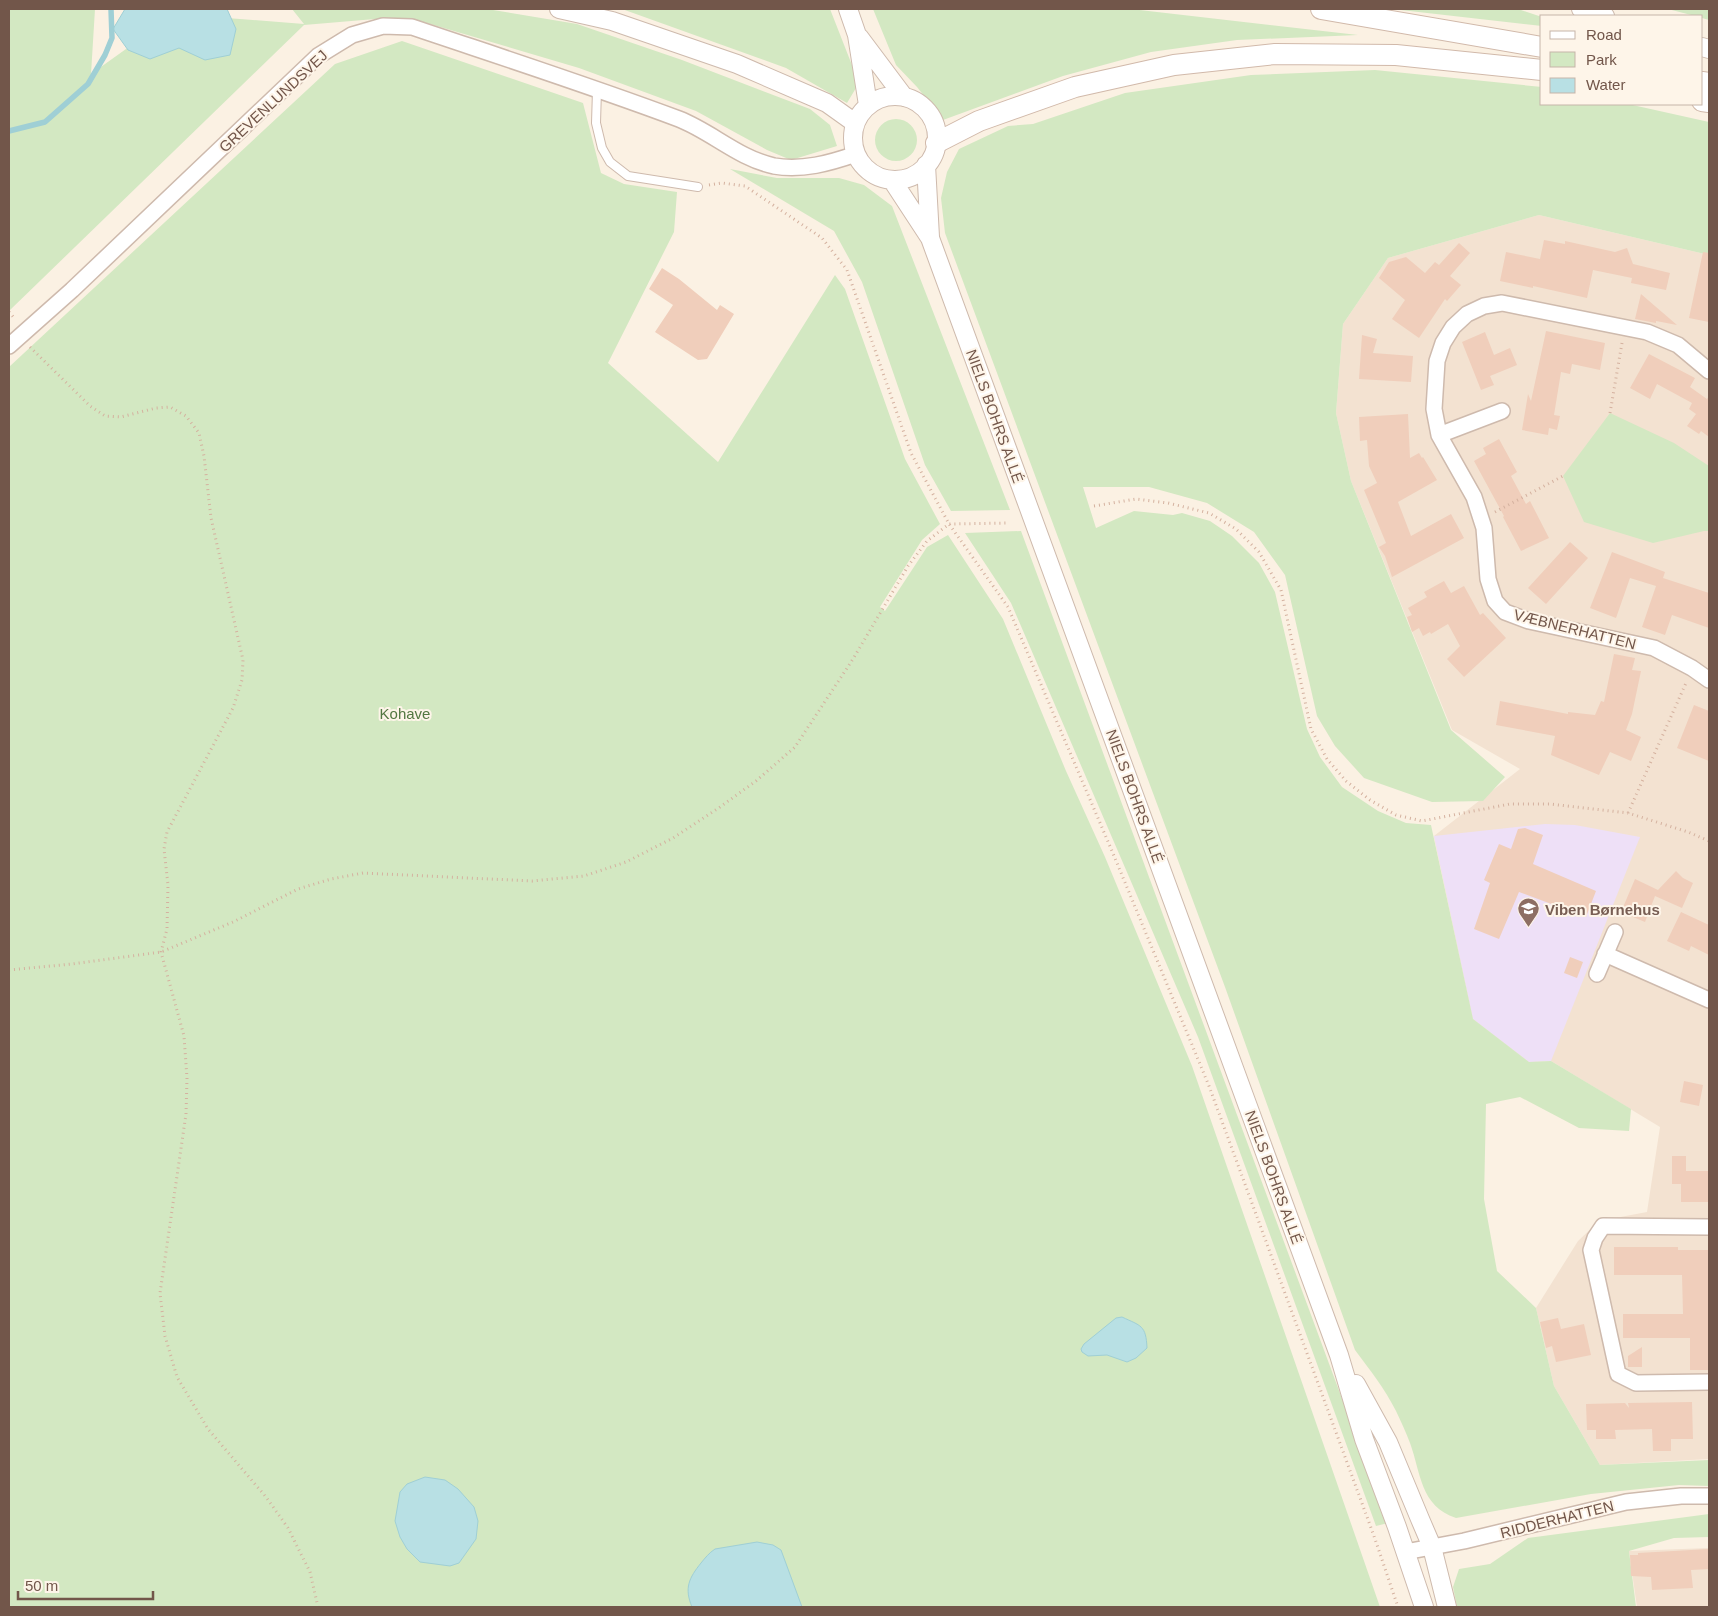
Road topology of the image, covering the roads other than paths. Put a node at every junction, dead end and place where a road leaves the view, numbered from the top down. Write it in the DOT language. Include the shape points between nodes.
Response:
graph roads {
  1 [pos="559,9"];
  2 [pos="1321,9"];
  3 [pos="1581,9"];
  4 [pos="1602,15"];
  5 [pos="853,22"];
  6 [pos="1540,48"];
  7 [pos="1540,70"];
  8 [pos="598,90"];
  9 [pos="904,97"];
  10 [pos="868,106"];
  11 [pos="855,123"];
  12 [pos="936,143"];
  13 [pos="856,154"];
  14 [pos="926,165"];
  15 [pos="892,180"];
  16 [pos="698,187"];
  17 [pos="930,238"];
  18 [pos="14,341"];
  19 [pos="1709,371"];
  20 [pos="1502,411"];
  21 [pos="1439,434"];
  22 [pos="1709,680"];
  23 [pos="1614,932"];
  24 [pos="1605,954"];
  25 [pos="1597,974"];
  26 [pos="1709,1000"];
  27 [pos="1709,1227"];
  28 [pos="1340,1355"];
  29 [pos="1709,1382"];
  30 [pos="1709,1496"];
  31 [pos="1432,1547"];
  32 [pos="1406,1552"];
  33 [pos="1424,1607"];
  34 [pos="1447,1607"];
  1 -- 11 [label="street" via="612,20 737,64 827,103"];
  2 -- 6 [label="main road"];
  3 -- 4 [label="street"];
  5 -- 9 [label="street"];
  5 -- 10 [label="street"];
  7 -- 12 [label="main road" via="1396,55 1275,54 1174,65 1075,87 979,121"];
  8 -- 13 [label="street, GREVENLUNDSVEJ" via="682,120 750,159 776,166 804,167 831,163"];
  8 -- 16 [label="lane" via="596,124 602,148 610,162 628,176"];
  8 -- 18 [label="street, GREVENLUNDSVEJ" via="412,27 383,26 352,34 318,56"];
  9 -- 10 [label="street" via="888,96"];
  9 -- 12 [label="street" via="918,103 929,114 935,127"];
  10 -- 11 [label="street"];
  11 -- 13 [label="street"];
  12 -- 14 [label="street"];
  13 -- 15 [label="street" via="870,172"];
  14 -- 15 [label="street" via="911,177"];
  14 -- 17 [label="street, NIELS BOHRS ALLÉ"];
  15 -- 17 [label="street, NIELS BOHRS ALLÉ"];
  17 -- 28 [label="street, NIELS BOHRS ALLÉ"];
  19 -- 21 [label="street, VÆBNERHATTEN" via="1678,346 1647,332 1502,303 1484,306 1467,314 1443,343 1437,361 1434,410"];
  20 -- 21 [label="street"];
  21 -- 22 [label="street, VÆBNERHATTEN" via="1474,497 1484,528 1488,579 1495,601 1505,612 1537,623 1654,648"];
  23 -- 24 [label="street"];
  24 -- 25 [label="street"];
  24 -- 26 [label="street"];
  27 -- 29 [label="street" via="1603,1226 1590,1250 1618,1374 1636,1383"];
  28 -- 31 [label="street, NIELS BOHRS ALLÉ" via="1388,1442"];
  28 -- 32 [label="street, NIELS BOHRS ALLÉ" via="1364,1439"];
  30 -- 31 [label="street, RIDDERHATTEN" via="1626,1502"];
  31 -- 32 [label="street, RIDDERHATTEN"];
  31 -- 34 [label="street, NIELS BOHRS ALLÉ"];
  32 -- 33 [label="street, NIELS BOHRS ALLÉ"];
}
